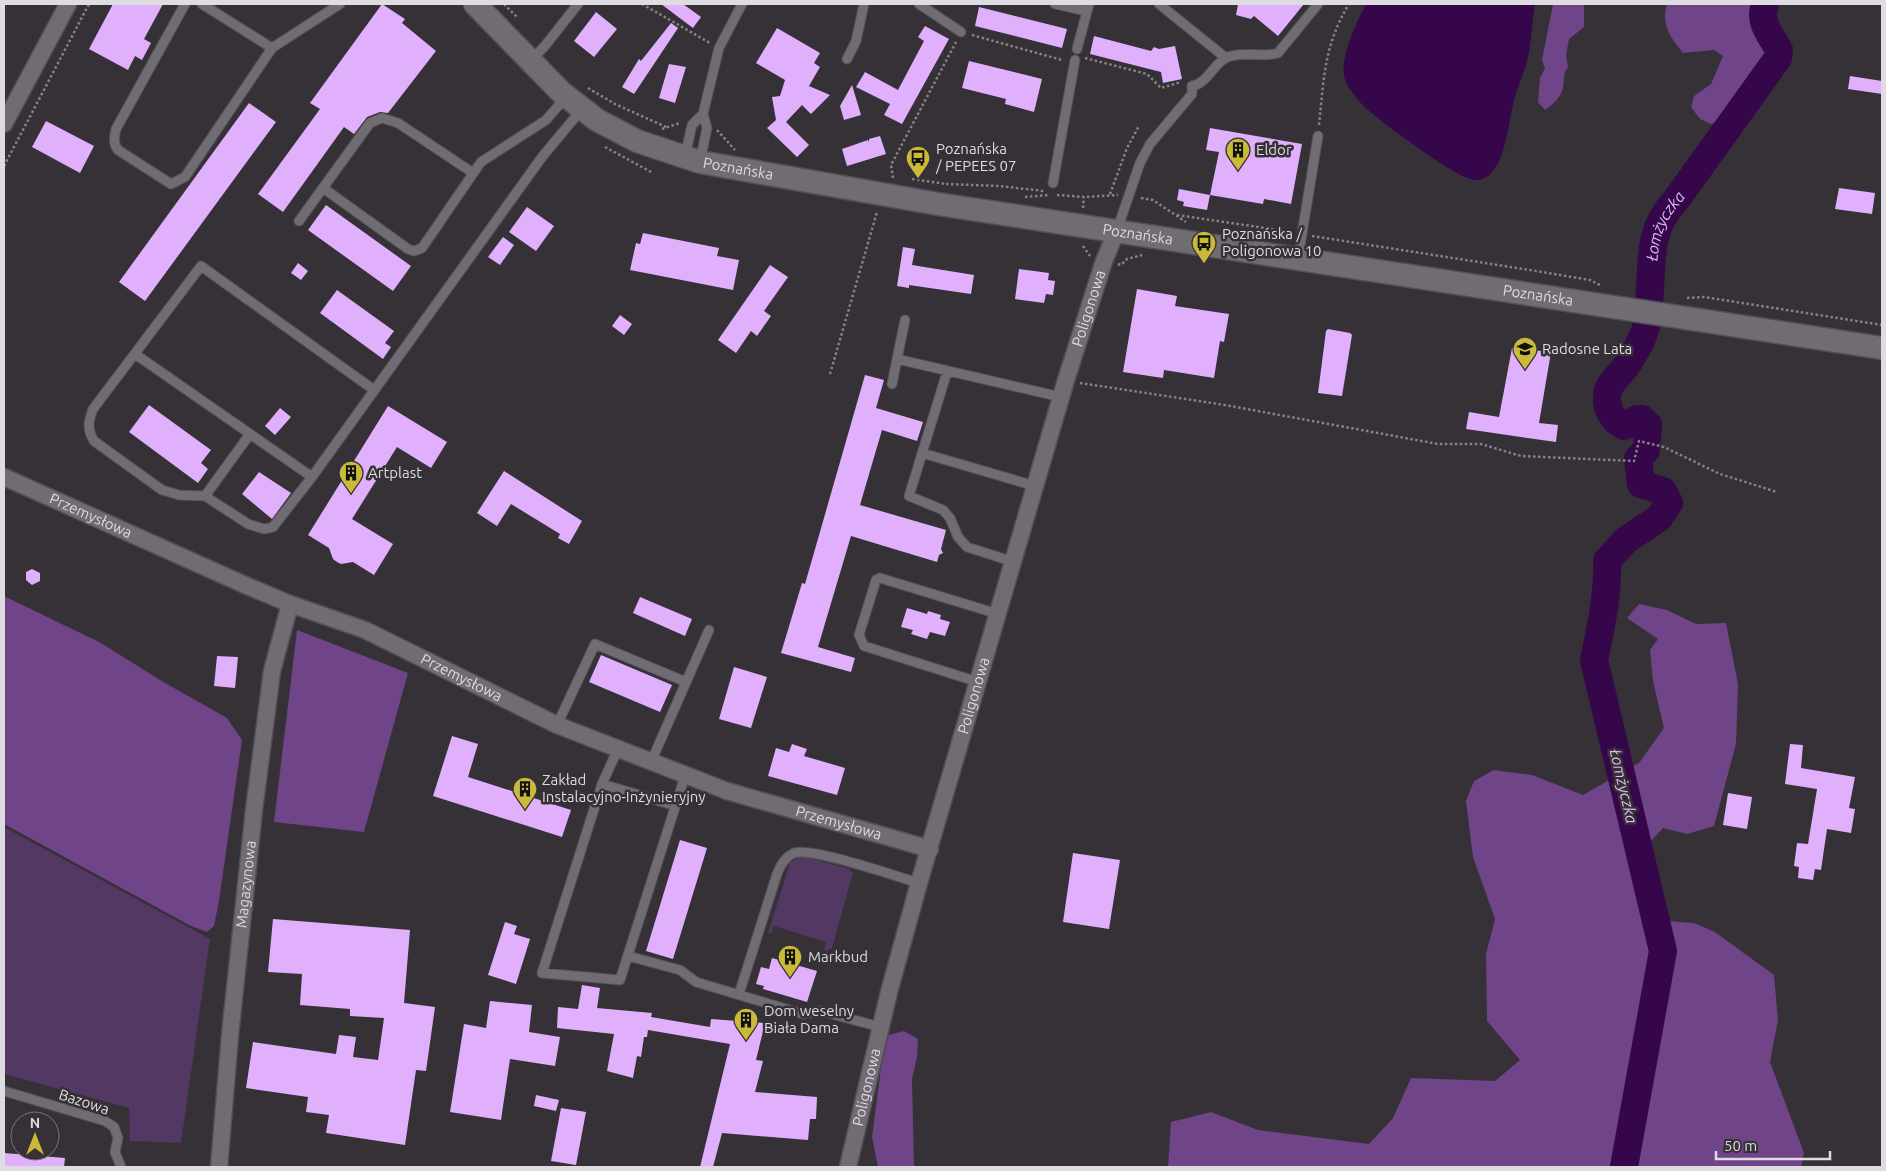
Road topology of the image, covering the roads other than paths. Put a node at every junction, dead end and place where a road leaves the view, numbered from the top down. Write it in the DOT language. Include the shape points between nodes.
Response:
graph roads {
  1 [pos="68,4"];
  2 [pos="185,4"];
  3 [pos="202,4"];
  4 [pos="340,4"];
  5 [pos="475,4"];
  6 [pos="578,4"];
  7 [pos="742,4"];
  8 [pos="864,4"];
  9 [pos="919,4"];
  10 [pos="1055,4"];
  11 [pos="1159,4"];
  12 [pos="1318,4"];
  13 [pos="1087,8"];
  14 [pos="961,32"];
  15 [pos="272,48"];
  16 [pos="1077,49"];
  17 [pos="847,58"];
  18 [pos="1226,58"];
  19 [pos="1075,60"];
  20 [pos="529,61"];
  21 [pos="574,103"];
  22 [pos="703,114"];
  23 [pos="4,124"];
  24 [pos="1318,136"];
  25 [pos="693,160"];
  26 [pos="473,173"];
  27 [pos="1053,183"];
  28 [pos="323,188"];
  29 [pos="299,221"];
  30 [pos="1117,230"];
  31 [pos="1298,259"];
  32 [pos="905,320"];
  33 [pos="1882,348"];
  34 [pos="135,354"];
  35 [pos="897,359"];
  36 [pos="947,372"];
  37 [pos="892,384"];
  38 [pos="374,390"];
  39 [pos="1061,397"];
  40 [pos="250,434"];
  41 [pos="922,453"];
  42 [pos="4,477"];
  43 [pos="312,477"];
  44 [pos="1035,486"];
  45 [pos="205,496"];
  46 [pos="1014,562"];
  47 [pos="290,604"];
  48 [pos="998,614"];
  49 [pos="709,630"];
  50 [pos="686,682"];
  51 [pos="978,682"];
  52 [pos="557,725"];
  53 [pos="618,749"];
  54 [pos="651,762"];
  55 [pos="685,776"];
  56 [pos="602,784"];
  57 [pos="676,806"];
  58 [pos="930,849"];
  59 [pos="918,883"];
  60 [pos="628,956"];
  61 [pos="739,994"];
  62 [pos="880,1027"];
  63 [pos="4,1091"];
  64 [pos="121,1167"];
  65 [pos="219,1167"];
  66 [pos="848,1167"];
  1 -- 23 [label="street"];
  2 -- 15 [label="lane" via="114,138 118,150 165,181 171,184 186,177"];
  3 -- 15 [label="lane"];
  4 -- 15 [label="lane"];
  5 -- 20 [label="main road, Poznańska"];
  6 -- 20 [label="lane"];
  7 -- 22 [label="lane" via="719,48"];
  8 -- 17 [label="lane" via="856,41"];
  9 -- 14 [label="lane"];
  10 -- 13 [label="lane"];
  11 -- 18 [label="lane"];
  12 -- 18 [label="lane" via="1278,52"];
  13 -- 16 [label="lane"];
  18 -- 30 [label="lane" via="1199,85 1192,86 1192,94 1150,144 1140,163"];
  19 -- 27 [label="lane"];
  20 -- 21 [label="main road, Poznańska"];
  21 -- 25 [label="main road, Poznańska" via="622,135"];
  21 -- 26 [label="lane" via="481,162"];
  21 -- 38 [label="lane" via="542,157"];
  22 -- 25 [label="lane" via="707,128"];
  22 -- 25 [label="lane" via="692,125"];
  24 -- 31 [label="lane"];
  25 -- 30 [label="main road, Poznańska" via="887,187"];
  26 -- 28 [label="lane" via="398,123 382,118 370,123"];
  26 -- 28 [label="lane" via="422,248 414,251"];
  28 -- 29 [label="lane"];
  30 -- 31 [label="main road, Poznańska"];
  30 -- 39 [label="street, Poligonowa"];
  31 -- 33 [label="main road, Poznańska" via="1624,309 1674,307"];
  32 -- 35 [label="lane"];
  34 -- 38 [label="lane" via="201,266"];
  34 -- 40 [label="lane"];
  34 -- 45 [label="lane" via="93,409 88,432 94,441 162,490 179,495"];
  35 -- 36 [label="lane"];
  35 -- 37 [label="lane"];
  36 -- 39 [label="lane"];
  36 -- 41 [label="lane"];
  38 -- 43 [label="lane"];
  39 -- 44 [label="street, Poligonowa"];
  40 -- 43 [label="lane"];
  40 -- 45 [label="lane"];
  41 -- 44 [label="lane"];
  41 -- 46 [label="lane" via="910,496 943,510 967,547"];
  42 -- 47 [label="street, Przemysłowa"];
  43 -- 45 [label="lane" via="278,522 264,529 248,524"];
  44 -- 46 [label="street, Poligonowa"];
  46 -- 48 [label="street, Poligonowa"];
  47 -- 52 [label="street, Przemysłowa" via="364,630"];
  47 -- 65 [label="street, Magazynowa" via="272,671 254,810"];
  48 -- 51 [label="street, Poligonowa"];
  48 -- 51 [label="lane" via="880,578 876,580 859,635 864,646"];
  49 -- 50 [label="lane"];
  50 -- 52 [label="lane" via="596,644"];
  50 -- 54 [label="lane"];
  51 -- 58 [label="street, Poligonowa"];
  52 -- 53 [label="street, Przemysłowa"];
  53 -- 54 [label="street, Przemysłowa"];
  53 -- 56 [label="lane"];
  54 -- 55 [label="street, Przemysłowa"];
  55 -- 57 [label="lane"];
  55 -- 58 [label="street, Przemysłowa"];
  56 -- 57 [label="lane"];
  56 -- 60 [label="lane" via="542,973 620,980"];
  57 -- 60 [label="lane"];
  58 -- 59 [label="street, Poligonowa"];
  59 -- 61 [label="lane" via="812,853 793,854 781,864 777,874"];
  59 -- 62 [label="street, Poligonowa"];
  60 -- 61 [label="lane" via="680,970 696,982"];
  61 -- 62 [label="lane" via="803,1014 821,1011"];
  62 -- 66 [label="street, Poligonowa"];
  63 -- 64 [label="lane, Bazowa" via="105,1121 114,1127 118,1138 115,1152"];
}
